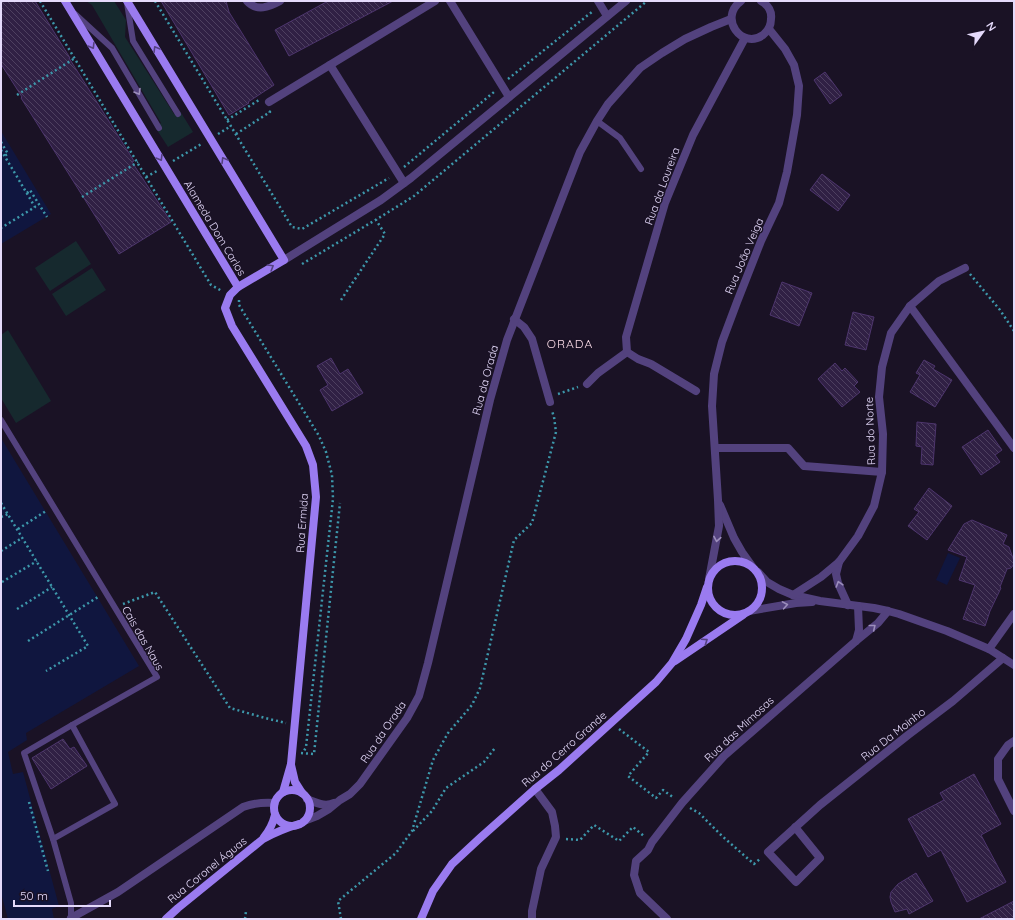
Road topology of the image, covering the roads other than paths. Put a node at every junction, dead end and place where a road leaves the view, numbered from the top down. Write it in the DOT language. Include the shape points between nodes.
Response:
graph roads {
  1 [pos="65,1"];
  2 [pos="127,1"];
  3 [pos="247,1"];
  4 [pos="280,1"];
  5 [pos="435,1"];
  6 [pos="450,1"];
  7 [pos="598,1"];
  8 [pos="626,1"];
  9 [pos="741,1"];
  10 [pos="761,1"];
  11 [pos="69,8"];
  12 [pos="607,16"];
  13 [pos="731,20"];
  14 [pos="769,29"];
  15 [pos="745,38"];
  16 [pos="330,64"];
  17 [pos="509,97"];
  18 [pos="266,104"];
  19 [pos="178,114"];
  20 [pos="597,121"];
  21 [pos="159,128"];
  22 [pos="641,169"];
  23 [pos="404,183"];
  24 [pos="284,260"];
  25 [pos="965,268"];
  26 [pos="238,287"];
  27 [pos="910,306"];
  28 [pos="514,319"];
  29 [pos="627,352"];
  30 [pos="587,384"];
  31 [pos="696,391"];
  32 [pos="549,400"];
  33 [pos="1,420"];
  34 [pos="715,448"];
  35 [pos="1014,448"];
  36 [pos="882,472"];
  37 [pos="718,500"];
  38 [pos="839,562"];
  39 [pos="755,569"];
  40 [pos="708,583"];
  41 [pos="793,595"];
  42 [pos="820,601"];
  43 [pos="848,605"];
  44 [pos="858,606"];
  45 [pos="888,611"];
  46 [pos="747,613"];
  47 [pos="1014,614"];
  48 [pos="856,640"];
  49 [pos="989,649"];
  50 [pos="1003,658"];
  51 [pos="672,663"];
  52 [pos="1014,665"];
  53 [pos="72,725"];
  54 [pos="1014,741"];
  55 [pos="291,764"];
  56 [pos="535,789"];
  57 [pos="283,792"];
  58 [pos="306,797"];
  59 [pos="340,800"];
  60 [pos="274,803"];
  61 [pos="1014,811"];
  62 [pos="275,815"];
  63 [pos="301,823"];
  64 [pos="795,827"];
  65 [pos="53,839"];
  66 [pos="262,839"];
  67 [pos="71,919"];
  68 [pos="166,919"];
  69 [pos="421,919"];
  70 [pos="532,919"];
  71 [pos="667,919"];
  1 -- 11 [label="street, Alameda Dom Carlos"];
  2 -- 19 [label="lane" via="133,41"];
  24 -- 2 [label="street, one-way"];
  3 -- 4 [label="street" via="260,8"];
  5 -- 16 [label="street"];
  6 -- 17 [label="street"];
  7 -- 12 [label="street"];
  8 -- 12 [label="street"];
  9 -- 13 [label="street" via="734,8"];
  10 -- 14 [label="street" via="771,12"];
  11 -- 21 [label="lane, one-way" via="112,48"];
  11 -- 26 [label="street, Alameda Dom Carlos, one-way"];
  12 -- 17 [label="street"];
  13 -- 15 [label="street" via="736,30"];
  13 -- 20 [label="street, Rua da Orada" via="685,39 640,68 608,104"];
  14 -- 15 [label="street" via="761,36"];
  14 -- 34 [label="street, Rua João Veiga" via="794,65 799,86 797,115 779,203 736,302 714,374 712,406"];
  15 -- 29 [label="street, Rua da Loureira" via="693,135 665,203 626,337"];
  16 -- 18 [label="street"];
  16 -- 23 [label="street"];
  17 -- 23 [label="street"];
  20 -- 22 [label="lane" via="620,138"];
  20 -- 28 [label="street, Rua da Orada" via="580,152"];
  23 -- 24 [label="street"];
  26 -- 24 [label="street, Alameda Dom Carlos, one-way"];
  25 -- 27 [label="street, Rua do Norte" via="939,281"];
  26 -- 55 [label="street, Rua Ermida" via="230,295 225,308 232,326 306,446 314,472 316,497"];
  27 -- 35 [label="street"];
  27 -- 36 [label="street, Rua do Norte" via="891,333 882,367"];
  28 -- 32 [label="street" via="524,327 532,339"];
  28 -- 59 [label="street, Rua da Orada" via="490,400 419,696 407,718 360,784"];
  29 -- 30 [label="street" via="598,372"];
  29 -- 31 [label="street"];
  33 -- 53 [label="lane, Cais das Naus" via="156,677"];
  34 -- 36 [label="street" via="788,448 804,466"];
  34 -- 37 [label="street, Rua João Veiga"];
  36 -- 38 [label="street, Rua do Norte" via="874,506 858,536"];
  37 -- 39 [label="street" via="734,538"];
  37 -- 40 [label="street, Rua João Veiga, one-way" via="719,526"];
  38 -- 41 [label="street, Rua do Norte"];
  43 -- 38 [label="street, one-way" via="836,574"];
  39 -- 40 [label="street" via="738,560 724,562 712,572"];
  39 -- 41 [label="street" via="767,582"];
  39 -- 46 [label="street" via="762,580 761,598"];
  40 -- 46 [label="street" via="710,599 718,610 735,615"];
  40 -- 51 [label="street, Rua do Cerro Grande" via="686,639"];
  41 -- 42 [label="street"];
  42 -- 43 [label="street"];
  46 -- 42 [label="street, one-way"];
  43 -- 44 [label="street"];
  44 -- 45 [label="street"];
  44 -- 48 [label="street" via="859,630"];
  48 -- 45 [label="street, Rua das Mimosas, one-way" via="878,623"];
  45 -- 49 [label="street" via="947,631"];
  51 -- 46 [label="street, one-way"];
  47 -- 49 [label="street"];
  48 -- 71 [label="street, Rua das Mimosas" via="724,756 682,803 648,850 636,861 634,875 640,893"];
  49 -- 50 [label="street"];
  50 -- 52 [label="street"];
  50 -- 64 [label="street, Rua Da Moinho"];
  51 -- 56 [label="street, Rua do Cerro Grande" via="656,682"];
  53 -- 65 [label="lane" via="24,753"];
  53 -- 65 [label="lane" via="115,804"];
  54 -- 61 [label="street" via="998,759 998,779"];
  55 -- 57 [label="street"];
  55 -- 58 [label="street" via="295,782"];
  56 -- 69 [label="street, Rua do Cerro Grande" via="452,864 434,891"];
  56 -- 70 [label="street" via="552,812 556,826 555,838 542,869"];
  57 -- 58 [label="street" via="294,790"];
  57 -- 60 [label="street"];
  58 -- 59 [label="street" via="318,804 330,805"];
  58 -- 63 [label="street" via="310,808"];
  59 -- 63 [label="street, Rua da Orada" via="329,809"];
  60 -- 62 [label="street"];
  60 -- 67 [label="street" via="262,802 243,807 118,892"];
  62 -- 63 [label="street" via="285,824 292,826"];
  62 -- 66 [label="street" via="273,824"];
  63 -- 66 [label="street"];
  64 -- 64 [label="street, Rua Da Moinho" via="820,858 796,882 768,852"];
  65 -- 67 [label="lane" via="71,903"];
  66 -- 68 [label="street, Rua Coronel Águas"];
}
